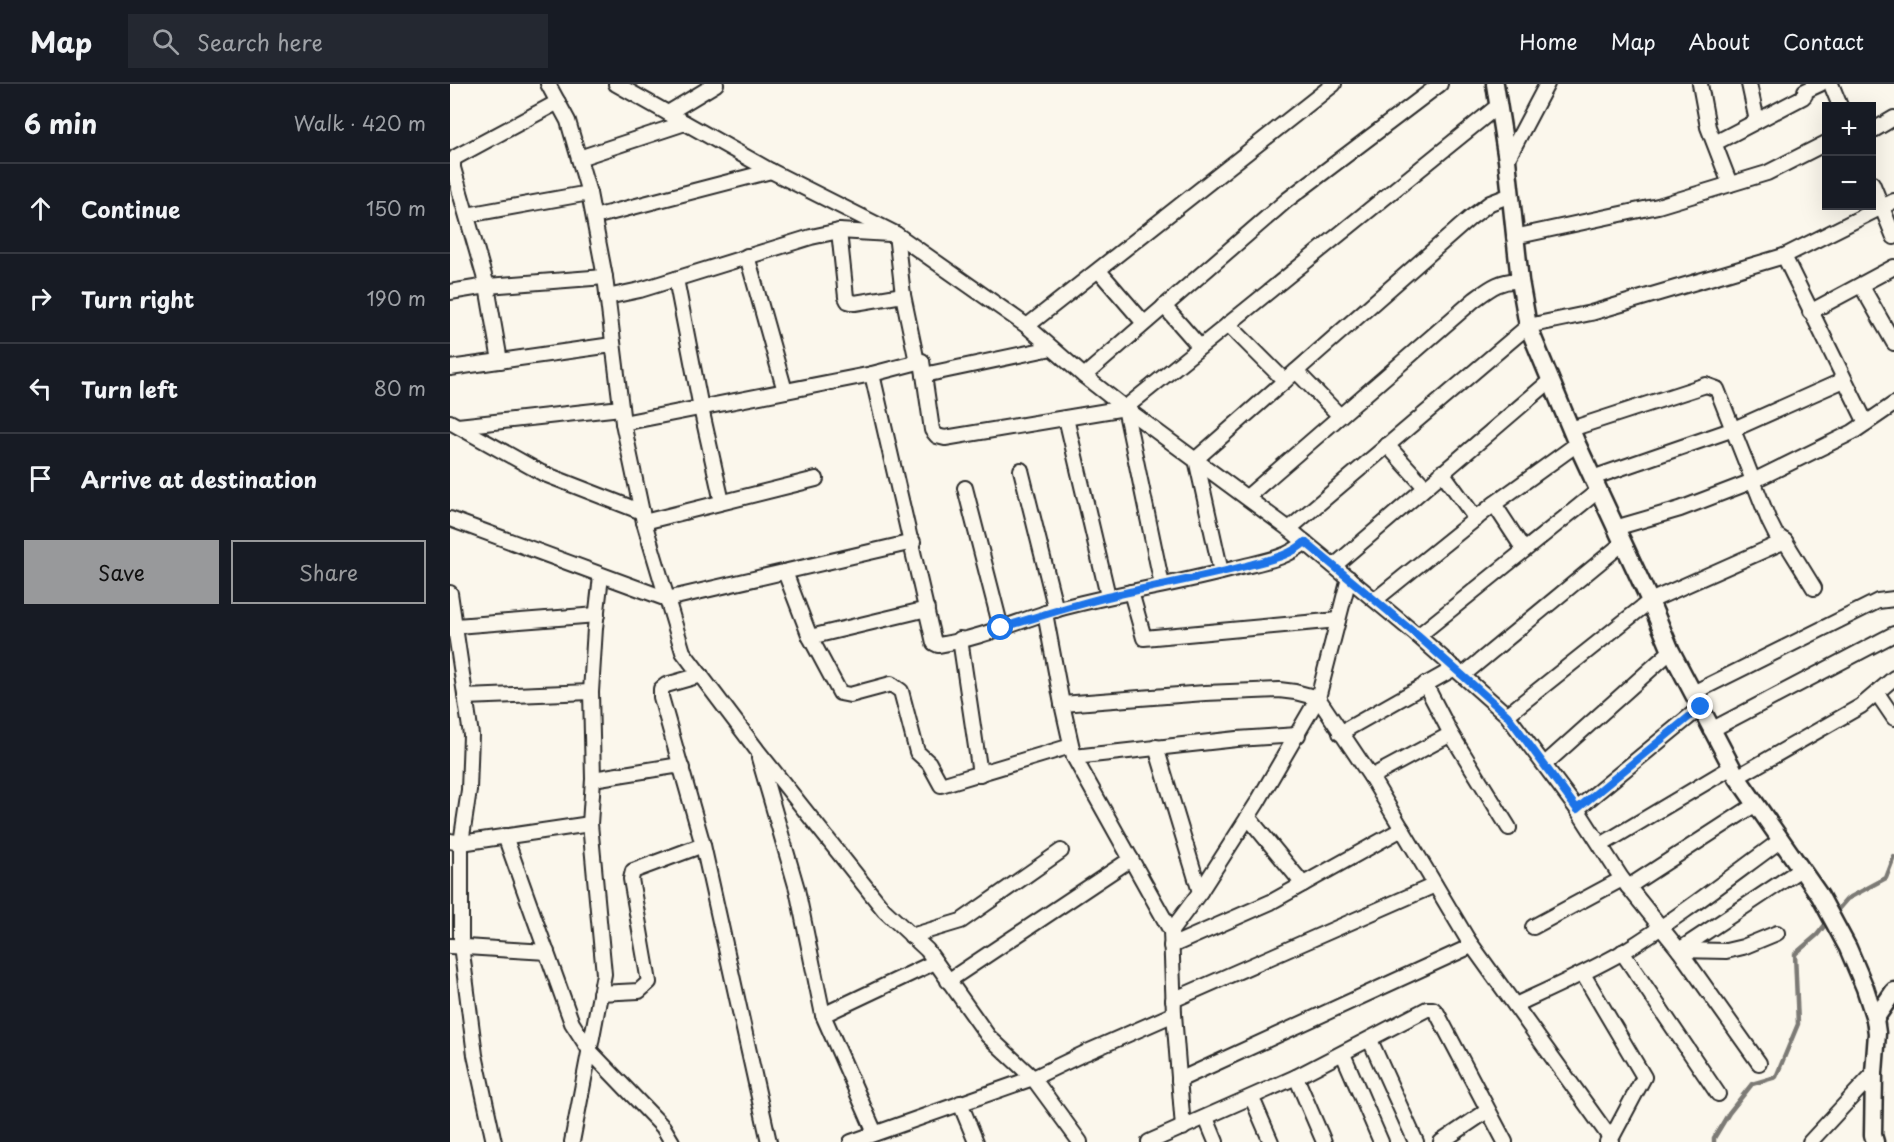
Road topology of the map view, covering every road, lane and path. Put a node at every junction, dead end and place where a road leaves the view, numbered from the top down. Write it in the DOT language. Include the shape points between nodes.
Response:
graph roads {
  1 [pos="548,84"];
  2 [pos="616,84"];
  3 [pos="716,84"];
  4 [pos="1334,84"];
  5 [pos="1440,84"];
  6 [pos="1495,84"];
  7 [pos="1547,84"];
  8 [pos="1700,84"];
  9 [pos="1749,84"];
  10 [pos="1820,84"];
  11 [pos="1830,84"];
  12 [pos="1805,87"];
  13 [pos="1420,89"];
  14 [pos="558,102"];
  15 [pos="1838,102"];
  16 [pos="1499,105"];
  17 [pos="668,113"];
  18 [pos="1894,118"];
  19 [pos="1757,121"];
  20 [pos="685,123"];
  21 [pos="1876,129"];
  22 [pos="1715,143"];
  23 [pos="1822,146"];
  24 [pos="579,158"];
  25 [pos="1507,160"];
  26 [pos="771,171"];
  27 [pos="1730,184"];
  28 [pos="589,194"];
  29 [pos="1876,194"];
  30 [pos="1510,195"];
  31 [pos="1894,201"];
  32 [pos="1881,207"];
  33 [pos="467,215"];
  34 [pos="594,217"];
  35 [pos="839,231"];
  36 [pos="896,234"];
  37 [pos="1514,237"];
  38 [pos="1894,237"];
  39 [pos="747,256"];
  40 [pos="1784,256"];
  41 [pos="1894,267"];
  42 [pos="1099,271"];
  43 [pos="605,277"];
  44 [pos="676,279"];
  45 [pos="1520,281"];
  46 [pos="1861,285"];
  47 [pos="487,286"];
  48 [pos="450,292"];
  49 [pos="903,295"];
  50 [pos="607,297"];
  51 [pos="1164,306"];
  52 [pos="1810,312"];
  53 [pos="1144,323"];
  54 [pos="1228,324"];
  55 [pos="1027,326"];
  56 [pos="1528,326"];
  57 [pos="1894,343"];
  58 [pos="612,345"];
  59 [pos="1200,346"];
  60 [pos="1052,348"];
  61 [pos="500,361"];
  62 [pos="917,362"];
  63 [pos="450,368"];
  64 [pos="1296,371"];
  65 [pos="872,374"];
  66 [pos="924,375"];
  67 [pos="1084,376"];
  68 [pos="1551,380"];
  69 [pos="1844,380"];
  70 [pos="1285,381"];
  71 [pos="785,391"];
  72 [pos="1894,404"];
  73 [pos="621,408"];
  74 [pos="701,408"];
  75 [pos="1125,408"];
  76 [pos="1340,416"];
  77 [pos="1066,418"];
  78 [pos="622,423"];
  79 [pos="1866,423"];
  80 [pos="454,424"];
  81 [pos="1734,429"];
  82 [pos="1574,437"];
  83 [pos="1387,445"];
  84 [pos="1196,459"];
  85 [pos="1021,470"];
  86 [pos="1442,471"];
  87 [pos="816,479"];
  88 [pos="1753,481"];
  89 [pos="1596,484"];
  90 [pos="1425,487"];
  91 [pos="966,488"];
  92 [pos="1247,497"];
  93 [pos="722,502"];
  94 [pos="1494,504"];
  95 [pos="643,517"];
  96 [pos="450,519"];
  97 [pos="1476,519"];
  98 [pos="1289,529"];
  99 [pos="1619,536"];
  100 [pos="1785,541"];
  101 [pos="913,542"];
  102 [pos="1305,542"];
  103 [pos="1524,550"];
  104 [pos="1334,566"];
  105 [pos="785,572"];
  106 [pos="1221,572"];
  107 [pos="601,576"];
  108 [pos="1349,578"];
  109 [pos="1162,585"];
  110 [pos="1814,588"];
  111 [pos="1131,592"];
  112 [pos="450,593"];
  113 [pos="1108,596"];
  114 [pos="667,599"];
  115 [pos="1894,599"];
  116 [pos="1375,600"];
  117 [pos="1650,601"];
  118 [pos="927,609"];
  119 [pos="1051,612"];
  120 [pos="597,615"];
  121 [pos="1338,620"];
  122 [pos="1001,628"];
  123 [pos="454,633"];
  124 [pos="1894,634"];
  125 [pos="1418,636"];
  126 [pos="810,637"];
  127 [pos="960,639"];
  128 [pos="1671,651"];
  129 [pos="1459,671"];
  130 [pos="701,675"];
  131 [pos="1894,678"];
  132 [pos="1425,684"];
  133 [pos="591,692"];
  134 [pos="1876,693"];
  135 [pos="465,697"];
  136 [pos="1318,698"];
  137 [pos="1697,700"];
  138 [pos="1062,704"];
  139 [pos="1507,715"];
  140 [pos="1894,718"];
  141 [pos="1712,730"];
  142 [pos="1340,733"];
  143 [pos="1451,734"];
  144 [pos="1298,735"];
  145 [pos="1156,747"];
  146 [pos="756,750"];
  147 [pos="1072,752"];
  148 [pos="1545,764"];
  149 [pos="682,768"];
  150 [pos="1735,772"];
  151 [pos="980,774"];
  152 [pos="1371,777"];
  153 [pos="593,779"];
  154 [pos="1756,804"];
  155 [pos="1577,809"];
  156 [pos="1248,817"];
  157 [pos="590,824"];
  158 [pos="1509,828"];
  159 [pos="1402,829"];
  160 [pos="505,836"];
  161 [pos="1781,840"];
  162 [pos="455,842"];
  163 [pos="703,845"];
  164 [pos="1601,845"];
  165 [pos="1061,850"];
  166 [pos="1131,859"];
  167 [pos="1801,869"];
  168 [pos="1625,883"];
  169 [pos="1303,884"];
  170 [pos="1436,885"];
  171 [pos="1200,892"];
  172 [pos="1533,927"];
  173 [pos="1662,927"];
  174 [pos="1171,931"];
  175 [pos="1777,933"];
  176 [pos="911,936"];
  177 [pos="1468,940"];
  178 [pos="455,946"];
  179 [pos="1171,946"];
  180 [pos="1679,950"];
  181 [pos="547,952"];
  182 [pos="1622,952"];
  183 [pos="935,962"];
  184 [pos="1583,974"];
  185 [pos="948,981"];
  186 [pos="1894,991"];
  187 [pos="600,993"];
  188 [pos="1515,1005"];
  189 [pos="1173,1007"];
  190 [pos="823,1015"];
  191 [pos="1875,1019"];
  192 [pos="1371,1040"];
  193 [pos="590,1051"];
  194 [pos="1343,1054"];
  195 [pos="1759,1063"];
  196 [pos="1874,1073"];
  197 [pos="1296,1077"];
  198 [pos="1033,1078"];
  199 [pos="1179,1080"];
  200 [pos="1718,1094"];
  201 [pos="1252,1098"];
  202 [pos="960,1103"];
  203 [pos="1487,1110"];
  204 [pos="1206,1118"];
  205 [pos="1183,1128"];
  206 [pos="881,1135"];
  207 [pos="1609,1140"];
  208 [pos="494,1142"];
  209 [pos="572,1142"];
  210 [pos="672,1142"];
  211 [pos="769,1142"];
  212 [pos="850,1142"];
  213 [pos="976,1142"];
  214 [pos="1080,1142"];
  215 [pos="1150,1142"];
  216 [pos="1216,1142"];
  217 [pos="1271,1142"];
  218 [pos="1324,1142"];
  219 [pos="1381,1142"];
  220 [pos="1416,1142"];
  221 [pos="1441,1142"];
  222 [pos="1505,1142"];
  223 [pos="1810,1142"];
  224 [pos="1875,1142"];
  1 -- 14 [label="street"];
  2 -- 17 [label="street"];
  3 -- 17 [label="street"];
  4 -- 42 [label="street"];
  5 -- 13 [label="street"];
  6 -- 16 [label="street"];
  7 -- 25 [label="street"];
  8 -- 22 [label="street"];
  9 -- 19 [label="street"];
  10 -- 12 [label="street"];
  11 -- 15 [label="street"];
  12 -- 19 [label="street" via="1803,97"];
  13 -- 51 [label="street"];
  14 -- 24 [label="street"];
  14 -- 33 [label="street" via="456,157 453,168"];
  16 -- 25 [label="street"];
  16 -- 54 [label="street"];
  17 -- 20 [label="street"];
  18 -- 21 [label="street"];
  19 -- 22 [label="street"];
  20 -- 24 [label="street"];
  20 -- 26 [label="street"];
  22 -- 27 [label="street"];
  23 -- 27 [label="street" via="1767,173"];
  24 -- 28 [label="street"];
  25 -- 30 [label="street"];
  26 -- 34 [label="street"];
  26 -- 36 [label="street"];
  27 -- 37 [label="street" via="1658,206"];
  28 -- 33 [label="street"];
  28 -- 34 [label="street"];
  29 -- 32 [label="street"];
  30 -- 37 [label="street"];
  30 -- 64 [label="street" via="1490,203 1470,218"];
  31 -- 32 [label="street"];
  32 -- 38 [label="street"];
  32 -- 40 [label="street"];
  33 -- 47 [label="street"];
  34 -- 43 [label="street"];
  35 -- 36 [label="street"];
  35 -- 39 [label="street"];
  35 -- 49 [label="street" via="848,301"];
  36 -- 49 [label="street"];
  36 -- 55 [label="street"];
  37 -- 45 [label="street"];
  39 -- 44 [label="street"];
  39 -- 71 [label="street"];
  40 -- 52 [label="street"];
  40 -- 56 [label="street" via="1591,313"];
  41 -- 46 [label="street"];
  42 -- 53 [label="street"];
  42 -- 55 [label="street"];
  43 -- 47 [label="street"];
  43 -- 50 [label="street"];
  44 -- 50 [label="street"];
  44 -- 74 [label="street"];
  45 -- 56 [label="street"];
  45 -- 76 [label="street" via="1508,280 1492,286"];
  46 -- 52 [label="street"];
  46 -- 57 [label="street"];
  47 -- 48 [label="street"];
  47 -- 61 [label="street"];
  49 -- 62 [label="street"];
  50 -- 58 [label="street"];
  51 -- 53 [label="street"];
  51 -- 59 [label="street"];
  52 -- 69 [label="street"];
  53 -- 67 [label="street"];
  54 -- 59 [label="street"];
  54 -- 70 [label="street"];
  55 -- 60 [label="street"];
  56 -- 68 [label="street"];
  56 -- 83 [label="street"];
  58 -- 61 [label="street"];
  58 -- 73 [label="street"];
  59 -- 75 [label="street"];
  60 -- 66 [label="street"];
  60 -- 67 [label="street"];
  61 -- 63 [label="street"];
  62 -- 65 [label="street"];
  62 -- 66 [label="street" via="922,361"];
  64 -- 70 [label="street"];
  64 -- 76 [label="street"];
  65 -- 71 [label="street"];
  65 -- 101 [label="street"];
  66 -- 77 [label="street" via="932,430 937,436 945,438"];
  67 -- 75 [label="street"];
  68 -- 82 [label="street"];
  68 -- 86 [label="street"];
  69 -- 79 [label="street"];
  69 -- 81 [label="street"];
  70 -- 84 [label="street"];
  71 -- 74 [label="street"];
  72 -- 79 [label="street"];
  73 -- 78 [label="street"];
  73 -- 80 [label="street"];
  74 -- 78 [label="street"];
  74 -- 93 [label="street"];
  75 -- 77 [label="street"];
  75 -- 84 [label="street"];
  75 -- 109 [label="street"];
  76 -- 92 [label="street"];
  77 -- 113 [label="street"];
  78 -- 95 [label="street"];
  79 -- 88 [label="street"];
  80 -- 95 [label="street" via="542,473"];
  81 -- 82 [label="street" via="1717,389 1706,385"];
  81 -- 88 [label="street"];
  81 -- 89 [label="street"];
  82 -- 89 [label="street"];
  82 -- 94 [label="street"];
  83 -- 90 [label="street"];
  83 -- 98 [label="street"];
  84 -- 92 [label="street"];
  84 -- 106 [label="street"];
  85 -- 119 [label="street"];
  86 -- 90 [label="street"];
  86 -- 97 [label="street"];
  87 -- 93 [label="street"];
  88 -- 99 [label="street"];
  88 -- 100 [label="street" via="1776,535"];
  89 -- 99 [label="street"];
  89 -- 103 [label="street"];
  90 -- 104 [label="street"];
  91 -- 122 [label="street"];
  92 -- 98 [label="street"];
  93 -- 95 [label="street"];
  94 -- 97 [label="street"];
  94 -- 103 [label="street"];
  95 -- 114 [label="street"];
  96 -- 107 [label="street"];
  97 -- 116 [label="street"];
  98 -- 102 [label="street"];
  99 -- 117 [label="street"];
  99 -- 129 [label="street"];
  100 -- 110 [label="street"];
  100 -- 117 [label="street"];
  101 -- 105 [label="street"];
  101 -- 118 [label="street"];
  102 -- 104 [label="street"];
  102 -- 106 [label="street" via="1285,555"];
  103 -- 125 [label="street"];
  104 -- 108 [label="street"];
  105 -- 114 [label="street"];
  105 -- 126 [label="street"];
  106 -- 109 [label="street"];
  107 -- 114 [label="street"];
  107 -- 120 [label="street"];
  108 -- 116 [label="street"];
  108 -- 121 [label="street"];
  109 -- 111 [label="street"];
  111 -- 113 [label="street"];
  111 -- 121 [label="street" via="1144,638"];
  112 -- 123 [label="street"];
  113 -- 119 [label="street"];
  114 -- 130 [label="street" via="683,652"];
  115 -- 137 [label="street" via="1878,602"];
  116 -- 125 [label="street"];
  117 -- 128 [label="street"];
  117 -- 139 [label="street"];
  118 -- 126 [label="street"];
  118 -- 127 [label="street" via="934,642 943,644"];
  119 -- 122 [label="street"];
  119 -- 138 [label="street"];
  120 -- 123 [label="street"];
  120 -- 133 [label="street"];
  121 -- 136 [label="street"];
  122 -- 127 [label="street"];
  123 -- 135 [label="street"];
  124 -- 141 [label="street"];
  125 -- 129 [label="street"];
  126 -- 151 [label="street" via="840,693 850,695 891,684 901,691 917,752 939,784"];
  127 -- 151 [label="street"];
  128 -- 137 [label="street"];
  128 -- 148 [label="street"];
  129 -- 132 [label="street"];
  129 -- 139 [label="street"];
  130 -- 146 [label="street"];
  130 -- 149 [label="street" via="661,689"];
  131 -- 134 [label="street"];
  132 -- 142 [label="street"];
  132 -- 143 [label="street"];
  133 -- 135 [label="street"];
  133 -- 153 [label="street"];
  134 -- 140 [label="street"];
  134 -- 150 [label="street" via="1861,706"];
  135 -- 162 [label="street" via="471,735 469,790"];
  136 -- 138 [label="street" via="1279,690"];
  136 -- 142 [label="street"];
  136 -- 144 [label="street"];
  137 -- 141 [label="street"];
  137 -- 155 [label="street"];
  138 -- 147 [label="street"];
  139 -- 148 [label="street"];
  141 -- 150 [label="street"];
  142 -- 152 [label="street"];
  143 -- 152 [label="street"];
  143 -- 158 [label="street"];
  144 -- 145 [label="street"];
  144 -- 156 [label="street"];
  145 -- 147 [label="street"];
  145 -- 171 [label="street"];
  146 -- 176 [label="street" via="884,910"];
  146 -- 190 [label="street" via="796,889"];
  147 -- 151 [label="street"];
  147 -- 166 [label="street"];
  148 -- 155 [label="street"];
  149 -- 153 [label="street"];
  149 -- 163 [label="street"];
  150 -- 154 [label="street"];
  150 -- 164 [label="street"];
  152 -- 159 [label="street"];
  153 -- 157 [label="street"];
  154 -- 161 [label="street"];
  154 -- 168 [label="street"];
  155 -- 164 [label="street"];
  156 -- 169 [label="street"];
  156 -- 171 [label="street"];
  157 -- 160 [label="street"];
  157 -- 187 [label="street" via="604,974"];
  159 -- 169 [label="street"];
  159 -- 170 [label="street"];
  160 -- 162 [label="street"];
  160 -- 181 [label="street"];
  161 -- 167 [label="street"];
  161 -- 173 [label="street"];
  162 -- 178 [label="street"];
  163 -- 187 [label="street" via="633,871 631,879 649,982 639,991"];
  163 -- 211 [label="street"];
  164 -- 168 [label="street"];
  165 -- 176 [label="street" via="961,921"];
  166 -- 174 [label="street"];
  166 -- 185 [label="street"];
  167 -- 180 [label="street"];
  167 -- 191 [label="street" via="1833,918"];
  168 -- 172 [label="street"];
  168 -- 173 [label="street"];
  169 -- 179 [label="street"];
  170 -- 177 [label="street"];
  170 -- 189 [label="street"];
  171 -- 174 [label="street"];
  173 -- 180 [label="street"];
  173 -- 182 [label="street"];
  174 -- 179 [label="street"];
  175 -- 180 [label="street" via="1726,951"];
  176 -- 183 [label="street"];
  177 -- 188 [label="street"];
  177 -- 199 [label="street" via="1467,948"];
  178 -- 181 [label="street"];
  178 -- 208 [label="street"];
  179 -- 189 [label="street"];
  180 -- 195 [label="street"];
  181 -- 193 [label="street" via="572,1023"];
  182 -- 184 [label="street"];
  182 -- 200 [label="street"];
  183 -- 185 [label="street"];
  183 -- 190 [label="street"];
  184 -- 188 [label="street"];
  184 -- 207 [label="street" via="1644,1077"];
  185 -- 198 [label="street" via="988,1036"];
  186 -- 191 [label="street"];
  187 -- 193 [label="street"];
  188 -- 207 [label="street"];
  189 -- 198 [label="street"];
  189 -- 199 [label="street"];
  190 -- 206 [label="street"];
  191 -- 196 [label="street"];
  192 -- 194 [label="street"];
  192 -- 203 [label="street" via="1433,1009"];
  192 -- 220 [label="street"];
  193 -- 209 [label="street"];
  193 -- 210 [label="street" via="663,1127"];
  194 -- 197 [label="street"];
  194 -- 219 [label="street"];
  196 -- 223 [label="street"];
  196 -- 224 [label="street"];
  197 -- 201 [label="street"];
  197 -- 218 [label="street"];
  198 -- 202 [label="street"];
  198 -- 214 [label="street"];
  199 -- 205 [label="street"];
  201 -- 204 [label="street"];
  201 -- 217 [label="street"];
  202 -- 206 [label="street"];
  202 -- 213 [label="street"];
  203 -- 221 [label="street"];
  203 -- 222 [label="street"];
  204 -- 205 [label="street"];
  204 -- 216 [label="street"];
  205 -- 215 [label="street"];
  206 -- 212 [label="street"];
}
